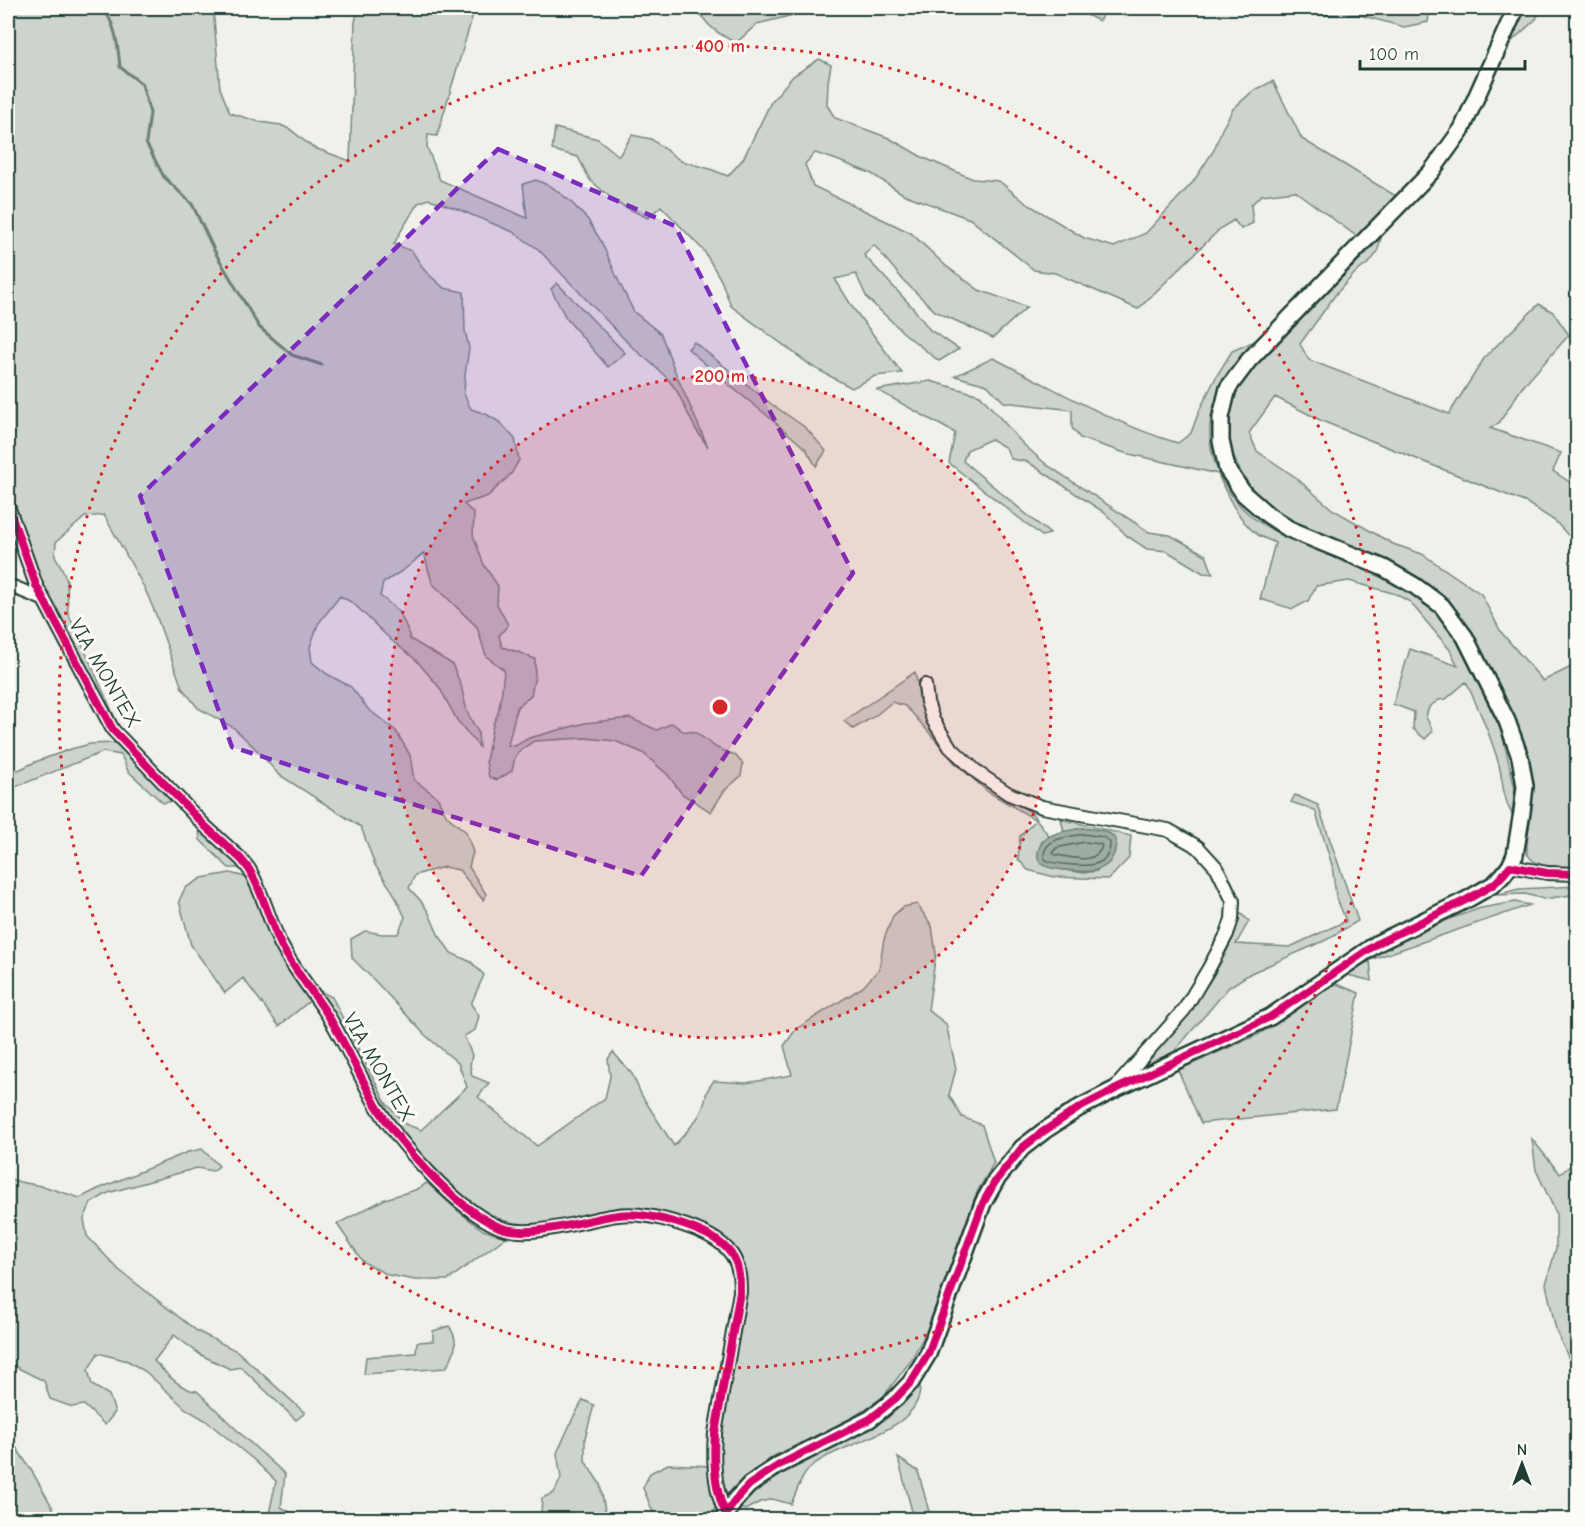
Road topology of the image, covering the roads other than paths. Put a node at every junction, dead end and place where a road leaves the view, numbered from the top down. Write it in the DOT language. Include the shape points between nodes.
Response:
graph roads {
  1 [pos="1516,8"];
  2 [pos="8,506"];
  3 [pos="8,585"];
  4 [pos="43,598"];
  5 [pos="925,685"];
  6 [pos="1510,866"];
  7 [pos="1578,874"];
  8 [pos="1114,1090"];
  9 [pos="724,1517"];
  1 -- 6 [label="main road" via="1462,129 1431,172 1249,360 1228,388 1221,417 1227,470 1244,494 1289,529 1384,568 1415,586 1442,606 1465,637 1508,721 1520,757 1525,786"];
  2 -- 4 [label="street, VIA MONTEX"];
  3 -- 4 [label="street"];
  4 -- 9 [label="street, VIA MONTEX" via="113,730 249,869 286,954 329,1018 384,1118 431,1175 483,1218 512,1231 564,1226 619,1214 654,1217 694,1228 715,1239 735,1259 740,1292 714,1456"];
  5 -- 8 [label="street" via="933,720 950,747 978,773 1009,794 1042,807 1168,830 1198,847 1217,868 1233,901 1227,934 1184,1010"];
  6 -- 7 [label="street"];
  6 -- 8 [label="main road" via="1494,884 1378,943 1270,1017"];
  8 -- 9 [label="main road" via="1044,1131 1022,1148 996,1180 983,1203 928,1354 911,1382 870,1419 759,1478 742,1492"];
}
